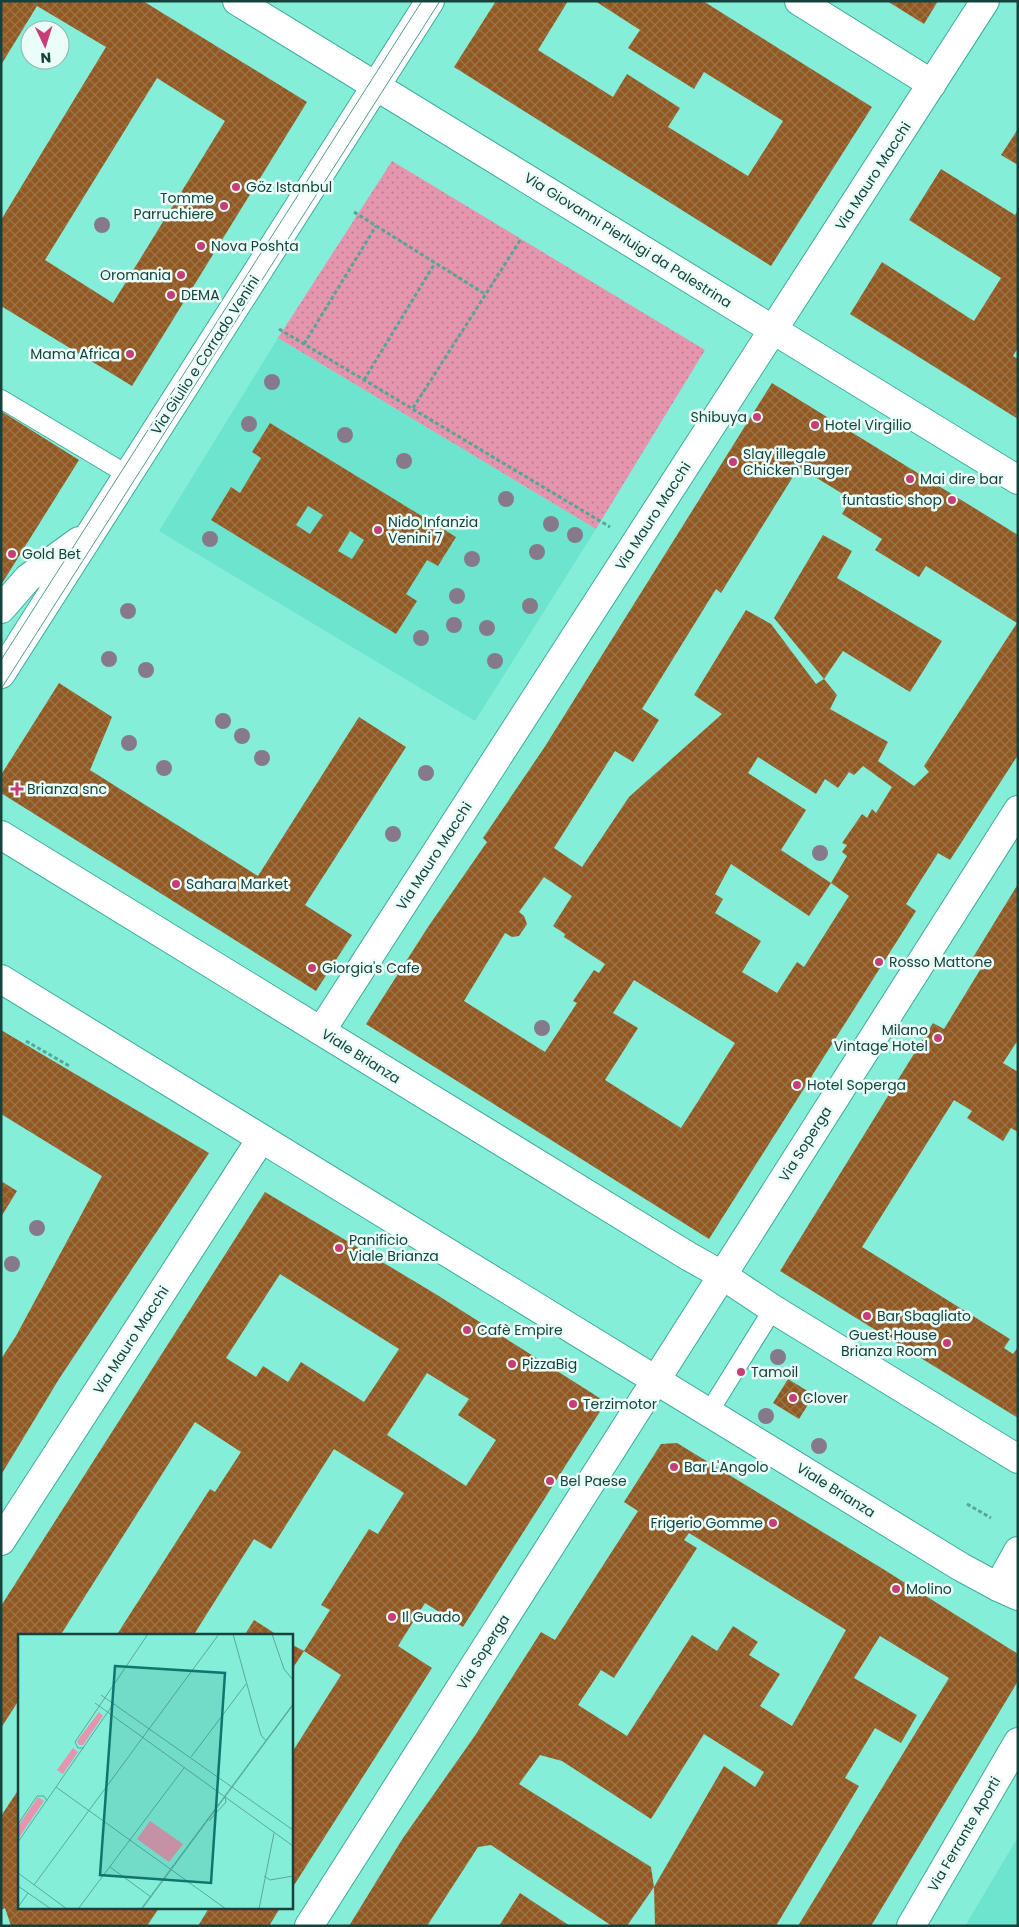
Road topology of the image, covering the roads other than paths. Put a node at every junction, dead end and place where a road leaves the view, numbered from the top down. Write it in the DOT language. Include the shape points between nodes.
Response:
graph roads {
  1 [pos="237,1"];
  2 [pos="430,1"];
  3 [pos="799,1"];
  4 [pos="985,1"];
  5 [pos="932,84"];
  6 [pos="377,85"];
  7 [pos="774,329"];
  8 [pos="1,399"];
  9 [pos="128,475"];
  10 [pos="1018,480"];
  11 [pos="92,531"];
  12 [pos="1,609"];
  13 [pos="1,674"];
  14 [pos="1018,810"];
  15 [pos="1,835"];
  16 [pos="1,979"];
  17 [pos="321,1031"];
  18 [pos="261,1139"];
  19 [pos="722,1275"];
  20 [pos="774,1309"];
  21 [pos="657,1379"];
  22 [pos="709,1412"];
  23 [pos="1018,1459"];
  24 [pos="1,1541"];
  25 [pos="1018,1551"];
  26 [pos="1008,1591"];
  27 [pos="1018,1742"];
  28 [pos="309,1926"];
  29 [pos="911,1926"];
  1 -- 6 [label="street, Via Giovanni Pierluigi da Palestrina"];
  2 -- 6 [label="street, Via Giulio e Corrado Venini"];
  3 -- 5 [label="street"];
  4 -- 5 [label="street, Via Mauro Macchi"];
  5 -- 7 [label="street, Via Mauro Macchi"];
  6 -- 7 [label="street, Via Giovanni Pierluigi da Palestrina"];
  6 -- 9 [label="street, Via Giulio e Corrado Venini"];
  7 -- 10 [label="street, Via Giovanni Pierluigi da Palestrina"];
  7 -- 17 [label="street, Via Mauro Macchi"];
  8 -- 9 [label="lane"];
  9 -- 11 [label="street, Via Giulio e Corrado Venini"];
  11 -- 12 [label="street, Via Giulio e Corrado Venini" via="28,578"];
  11 -- 13 [label="street, Via Giulio e Corrado Venini"];
  14 -- 19 [label="street, Via Soperga"];
  15 -- 17 [label="street, Viale Brianza"];
  16 -- 18 [label="street, Viale Brianza"];
  17 -- 19 [label="street, Viale Brianza"];
  18 -- 21 [label="street, Viale Brianza"];
  18 -- 24 [label="street, Via Mauro Macchi"];
  19 -- 20 [label="street, Viale Brianza"];
  19 -- 21 [label="street"];
  20 -- 22 [label="lane"];
  20 -- 23 [label="street, Viale Brianza"];
  21 -- 22 [label="street, Viale Brianza"];
  21 -- 28 [label="street, Via Soperga"];
  22 -- 26 [label="street, Viale Brianza" via="961,1567"];
  25 -- 26 [label="street"];
  27 -- 29 [label="street, Via Ferrante Aporti"];
}
